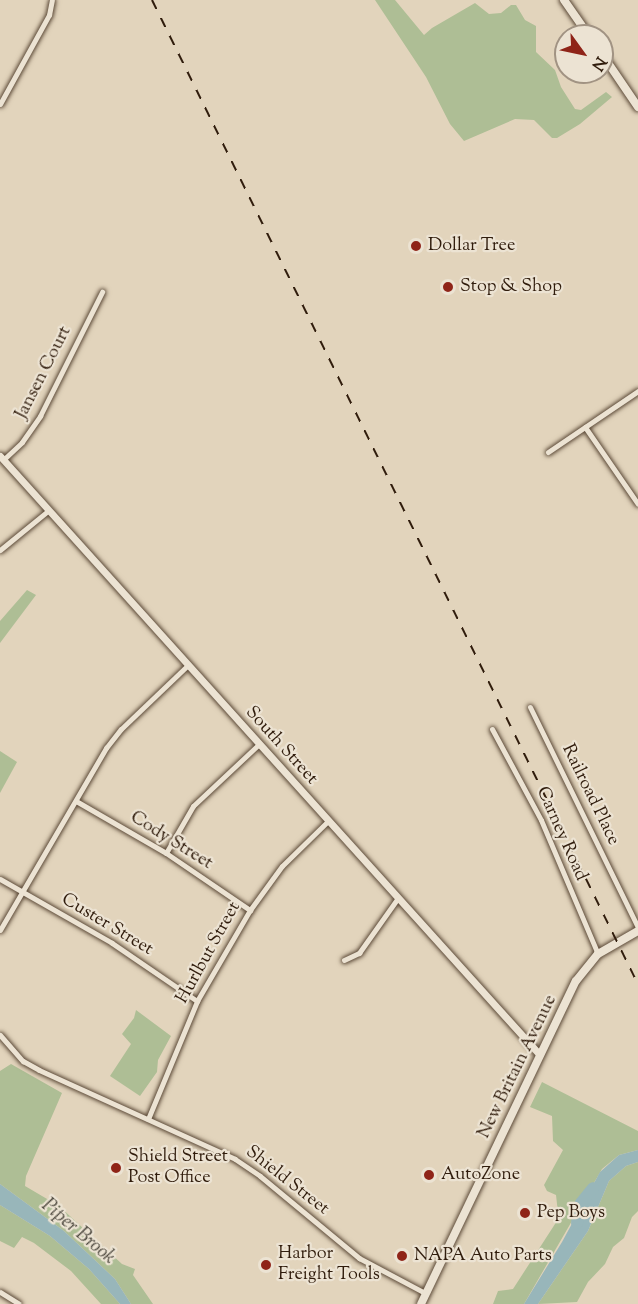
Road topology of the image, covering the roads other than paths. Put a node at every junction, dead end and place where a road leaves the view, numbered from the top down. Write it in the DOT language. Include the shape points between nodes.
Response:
graph roads {
  1 [pos="52,0"];
  2 [pos="564,0"];
  3 [pos="581,24"];
  4 [pos="614,72"];
  5 [pos="0,104"];
  6 [pos="638,107"];
  7 [pos="102,292"];
  8 [pos="638,391"];
  9 [pos="585,427"];
  10 [pos="548,452"];
  11 [pos="2,458"];
  12 [pos="638,504"];
  13 [pos="49,510"];
  14 [pos="0,550"];
  15 [pos="188,665"];
  16 [pos="530,707"];
  17 [pos="492,729"];
  18 [pos="259,744"];
  19 [pos="76,801"];
  20 [pos="328,821"];
  21 [pos="166,853"];
  22 [pos="0,879"];
  23 [pos="22,892"];
  24 [pos="398,898"];
  25 [pos="250,910"];
  26 [pos="638,929"];
  27 [pos="0,930"];
  28 [pos="598,954"];
  29 [pos="344,960"];
  30 [pos="197,1001"];
  31 [pos="0,1035"];
  32 [pos="540,1055"];
  33 [pos="148,1119"];
  34 [pos="0,1292"];
  35 [pos="425,1293"];
  36 [pos="20,1304"];
  37 [pos="421,1304"];
  1 -- 5 [label="street" via="49,15"];
  2 -- 3 [label="main road"];
  4 -- 6 [label="main road"];
  7 -- 11 [label="street, Jansen Court" via="40,416 22,442"];
  8 -- 9 [label="street"];
  9 -- 10 [label="street"];
  9 -- 12 [label="street"];
  11 -- 13 [label="street, South Street"];
  13 -- 14 [label="street"];
  13 -- 15 [label="street, South Street"];
  15 -- 18 [label="street, South Street"];
  15 -- 19 [label="street" via="121,729"];
  16 -- 26 [label="street, Railroad Place"];
  17 -- 28 [label="street, Carney Road" via="541,820"];
  18 -- 20 [label="street, South Street"];
  18 -- 21 [label="street" via="193,806"];
  19 -- 21 [label="street, Cody Street"];
  19 -- 23 [label="street"];
  20 -- 24 [label="street, South Street"];
  20 -- 25 [label="street, Hurlbut Street" via="282,866"];
  21 -- 25 [label="street, Cody Street"];
  22 -- 23 [label="street, Custer Street"];
  23 -- 27 [label="street"];
  23 -- 30 [label="street, Custer Street" via="112,943"];
  24 -- 29 [label="street" via="359,953"];
  24 -- 32 [label="street, South Street"];
  25 -- 30 [label="street, Hurlbut Street"];
  26 -- 28 [label="main road, New Britain Avenue"];
  28 -- 32 [label="main road, New Britain Avenue" via="576,981"];
  30 -- 33 [label="street, Hurlbut Street"];
  31 -- 33 [label="street, Shield Street" via="23,1061"];
  32 -- 35 [label="main road, New Britain Avenue"];
  33 -- 35 [label="street, Shield Street" via="235,1159 359,1258"];
  34 -- 36 [label="street"];
  35 -- 37 [label="main road, New Britain Avenue"];
}
